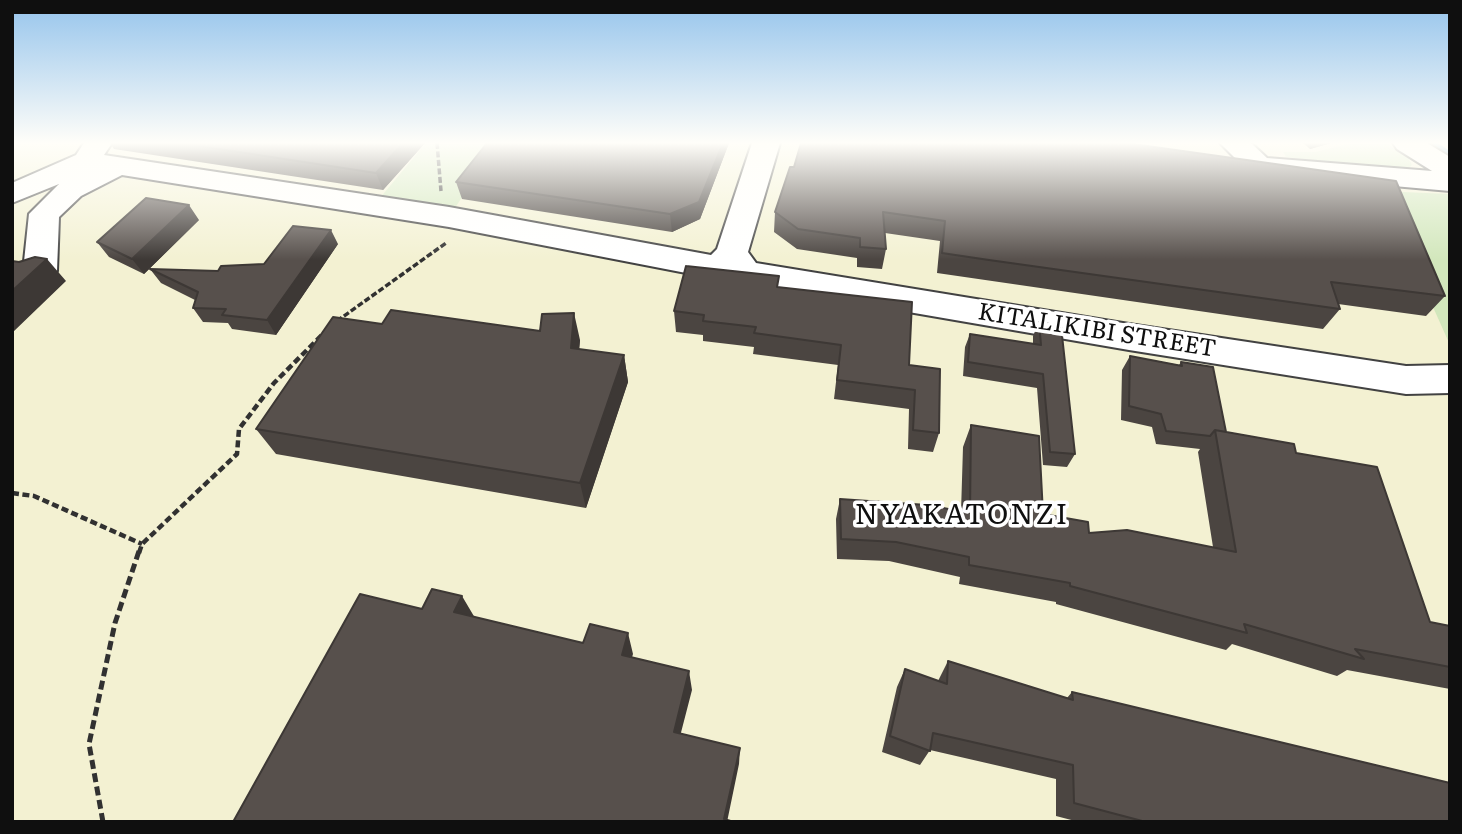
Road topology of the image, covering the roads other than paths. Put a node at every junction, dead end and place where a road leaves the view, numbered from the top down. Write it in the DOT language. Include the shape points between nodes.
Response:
graph roads {
  1 [pos="41,182"];
  2 [pos="78,182"];
  3 [pos="246,182"];
  4 [pos="755,182"];
  5 [pos="12,194"];
  6 [pos="731,264"];
  7 [pos="40,271"];
  8 [pos="1450,379"];
  1 -- 5 [label="street"];
  2 -- 7 [label="street" via="44,214"];
  3 -- 6 [label="street, KITALIKIBI STREET"];
  4 -- 6 [label="street"];
  6 -- 8 [label="street, KITALIKIBI STREET" via="1115,335 1406,380"];
}
